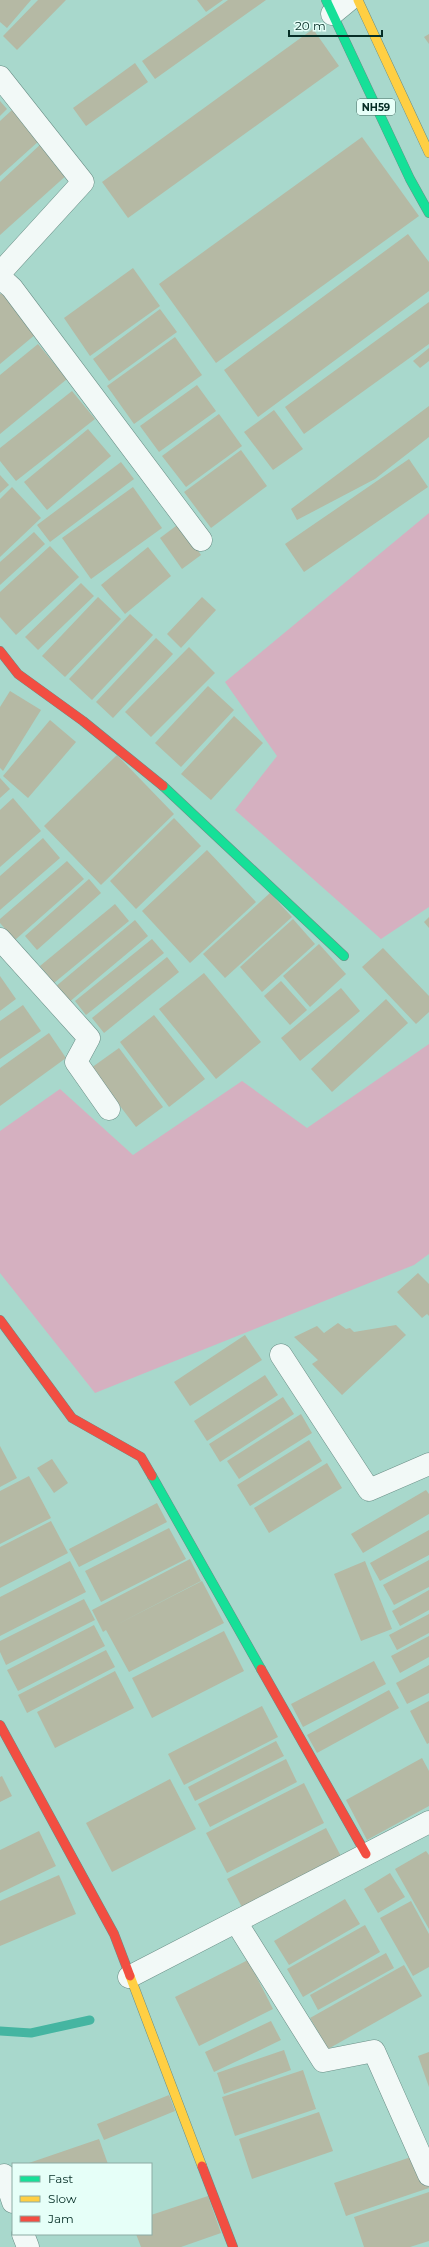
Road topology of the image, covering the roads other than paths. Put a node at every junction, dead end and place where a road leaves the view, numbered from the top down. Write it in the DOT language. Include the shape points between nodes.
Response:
graph roads {
  1 [pos="348,0"];
  2 [pos="358,0"];
  3 [pos="329,7"];
  4 [pos="0,77"];
  5 [pos="429,153"];
  6 [pos="429,213"];
  7 [pos="0,273"];
  8 [pos="0,277"];
  9 [pos="201,540"];
  10 [pos="0,651"];
  11 [pos="0,939"];
  12 [pos="344,956"];
  13 [pos="109,1109"];
  14 [pos="0,1320"];
  15 [pos="281,1355"];
  16 [pos="429,1464"];
  17 [pos="0,1725"];
  18 [pos="429,1822"];
  19 [pos="366,1854"];
  20 [pos="236,1922"];
  21 [pos="129,1977"];
  22 [pos="4,2175"];
  23 [pos="429,2175"];
  24 [pos="12,2199"];
  25 [pos="23,2235"];
  26 [pos="28,2247"];
  27 [pos="233,2247"];
  1 -- 3 [label="street"];
  2 -- 5 [label="main road, NH59"];
  3 -- 6 [label="main road, NH59" via="410,179"];
  4 -- 7 [label="street" via="83,182"];
  8 -- 9 [label="street" via="12,288"];
  10 -- 12 [label="main road" via="18,674 83,721 180,800"];
  11 -- 13 [label="street" via="88,1038 76,1062"];
  14 -- 19 [label="main road" via="72,1418 141,1457"];
  15 -- 16 [label="street" via="369,1490"];
  17 -- 21 [label="main road" via="109,1922"];
  18 -- 19 [label="street"];
  19 -- 20 [label="street"];
  20 -- 21 [label="street"];
  20 -- 23 [label="street" via="323,2060 374,2051"];
  21 -- 27 [label="main road"];
  22 -- 24 [label="street"];
  25 -- 26 [label="street"];
}
